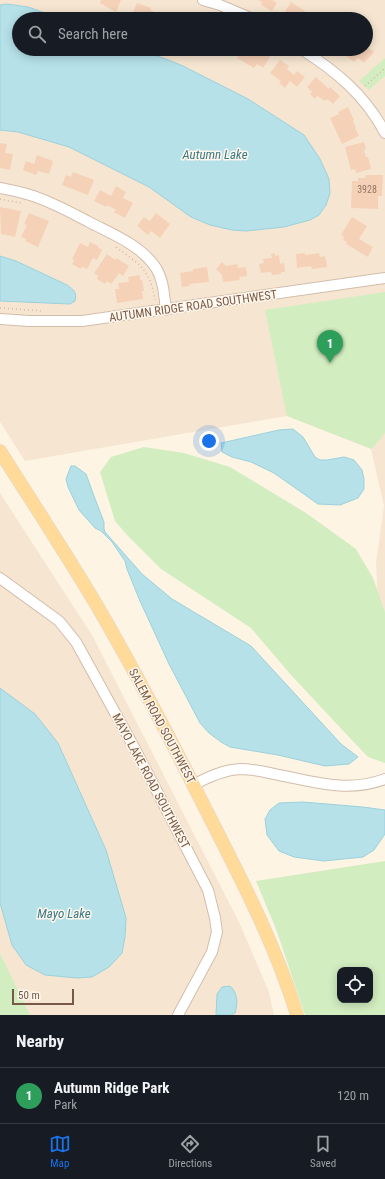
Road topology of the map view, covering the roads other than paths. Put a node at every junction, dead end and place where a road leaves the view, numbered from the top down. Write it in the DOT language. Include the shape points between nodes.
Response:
graph roads {
  1 [pos="203,0"];
  2 [pos="238,12"];
  3 [pos="311,56"];
  4 [pos="385,133"];
  5 [pos="0,188"];
  6 [pos="385,278"];
  7 [pos="166,310"];
  8 [pos="0,319"];
  9 [pos="0,451"];
  10 [pos="0,578"];
  11 [pos="385,780"];
  12 [pos="193,784"];
  13 [pos="178,1015"];
  14 [pos="297,1015"];
  1 -- 2 [label="street"];
  3 -- 4 [label="street" via="354,90 374,113"];
  5 -- 7 [label="street" via="44,200 131,245 157,270"];
  6 -- 7 [label="street, AUTUMN RIDGE ROAD SOUTHWEST"];
  7 -- 8 [label="street, AUTUMN RIDGE ROAD SOUTHWEST" via="75,322"];
  9 -- 12 [label="main road, SALEM ROAD SOUTHWEST" via="105,620"];
  10 -- 13 [label="street, MAYO LAKE ROAD SOUTHWEST" via="59,621 76,642 208,890 217,932 212,952"];
  11 -- 12 [label="street" via="360,786 343,786 239,769 212,775"];
  12 -- 14 [label="main road, SALEM ROAD SOUTHWEST" via="265,929"];
}
